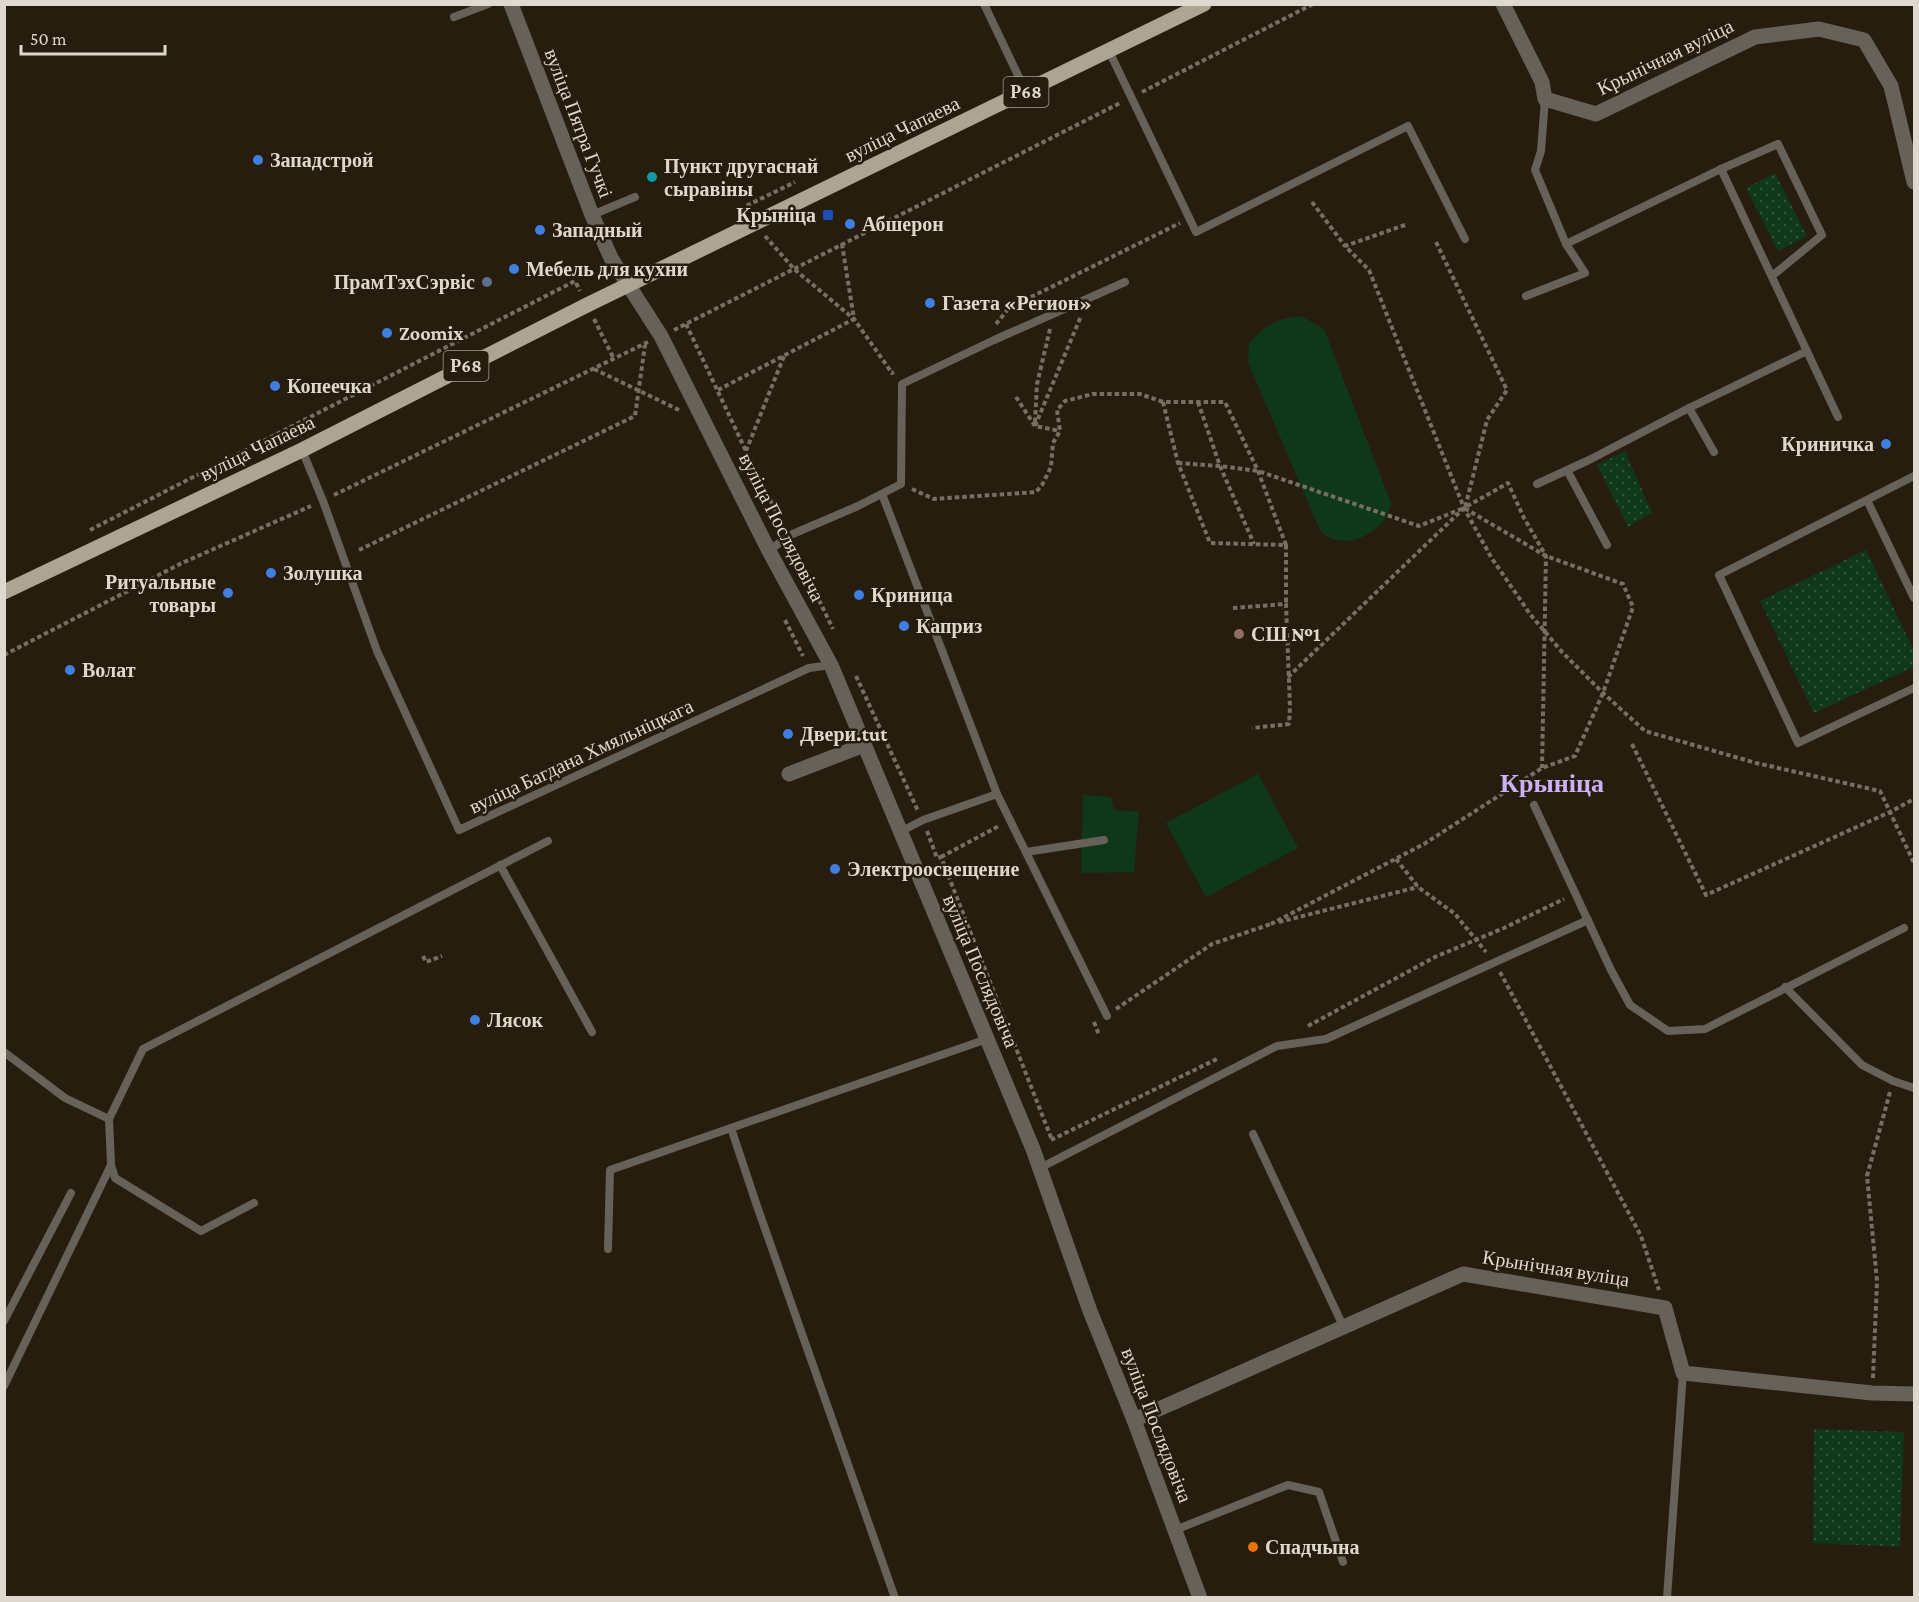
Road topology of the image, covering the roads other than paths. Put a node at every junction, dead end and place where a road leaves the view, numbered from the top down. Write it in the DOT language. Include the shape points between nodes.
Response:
graph roads {
  1 [pos="488,4"];
  2 [pos="511,4"];
  3 [pos="984,4"];
  4 [pos="1204,4"];
  5 [pos="1503,4"];
  6 [pos="454,17"];
  7 [pos="1109,51"];
  8 [pos="1026,92"];
  9 [pos="1545,99"];
  10 [pos="1721,169"];
  11 [pos="1914,182"];
  12 [pos="635,197"];
  13 [pos="592,216"];
  14 [pos="1464,239"];
  15 [pos="1566,244"];
  16 [pos="1772,276"];
  17 [pos="1125,282"];
  18 [pos="629,286"];
  19 [pos="1526,296"];
  20 [pos="1807,351"];
  21 [pos="1689,408"];
  22 [pos="1838,417"];
  23 [pos="302,450"];
  24 [pos="1714,452"];
  25 [pos="1567,470"];
  26 [pos="1914,476"];
  27 [pos="1536,484"];
  28 [pos="882,494"];
  29 [pos="1867,500"];
  30 [pos="1607,545"];
  31 [pos="769,551"];
  32 [pos="4,592"];
  33 [pos="1914,598"];
  34 [pos="831,664"];
  35 [pos="1914,688"];
  36 [pos="864,745"];
  37 [pos="789,774"];
  38 [pos="997,794"];
  39 [pos="1534,805"];
  40 [pos="900,832"];
  41 [pos="1104,840"];
  42 [pos="548,841"];
  43 [pos="1026,852"];
  44 [pos="500,865"];
  45 [pos="1588,920"];
  46 [pos="1904,928"];
  47 [pos="1785,987"];
  48 [pos="1107,1016"];
  49 [pos="592,1032"];
  50 [pos="987,1039"];
  51 [pos="4,1052"];
  52 [pos="1914,1088"];
  53 [pos="109,1119"];
  54 [pos="731,1128"];
  55 [pos="1253,1134"];
  56 [pos="111,1166"];
  57 [pos="1040,1168"];
  58 [pos="71,1193"];
  59 [pos="254,1203"];
  60 [pos="608,1250"];
  61 [pos="4,1321"];
  62 [pos="1344,1328"];
  63 [pos="1683,1372"];
  64 [pos="4,1386"];
  65 [pos="1914,1394"];
  66 [pos="1134,1420"];
  67 [pos="1175,1530"];
  68 [pos="1343,1562"];
  69 [pos="895,1598"];
  70 [pos="1200,1598"];
  71 [pos="1667,1598"];
  1 -- 6 [label="lane"];
  2 -- 13 [label="street, вуліца Пятра Гучкі"];
  3 -- 8 [label="lane"];
  4 -- 7 [label="main road, вуліца Чапаева / Р68"];
  5 -- 9 [label="street" via="1542,82"];
  7 -- 8 [label="main road, вуліца Чапаева / Р68"];
  7 -- 14 [label="lane" via="1196,232 1408,126"];
  8 -- 18 [label="main road, вуліца Чапаева / Р68"];
  9 -- 11 [label="street, Крынічная вуліца" via="1596,114 1755,37 1819,29 1864,40 1891,86"];
  9 -- 15 [label="lane" via="1541,151 1535,170"];
  10 -- 15 [label="lane"];
  10 -- 16 [label="lane"];
  10 -- 16 [label="lane" via="1778,144 1822,235"];
  12 -- 13 [label="lane"];
  13 -- 18 [label="street, вуліца Пятра Гучкі"];
  15 -- 19 [label="lane" via="1585,273"];
  16 -- 20 [label="lane"];
  17 -- 28 [label="lane" via="903,384 902,484"];
  18 -- 23 [label="main road, вуліца Чапаева / Р68"];
  18 -- 31 [label="street, вуліца Послядовіча" via="661,336"];
  20 -- 21 [label="lane"];
  20 -- 22 [label="lane"];
  21 -- 24 [label="lane"];
  21 -- 25 [label="lane"];
  23 -- 32 [label="main road, вуліца Чапаева / Р68"];
  23 -- 34 [label="lane, вуліца Багдана Хмяльніцкага" via="376,651 459,830 809,668"];
  25 -- 27 [label="lane"];
  25 -- 30 [label="lane"];
  26 -- 29 [label="lane"];
  28 -- 31 [label="lane" via="788,536"];
  28 -- 38 [label="lane"];
  29 -- 33 [label="lane"];
  29 -- 35 [label="lane" via="1719,575 1798,743"];
  31 -- 34 [label="street, вуліца Послядовіча"];
  34 -- 36 [label="street, вуліца Послядовіча"];
  36 -- 37 [label="street"];
  36 -- 40 [label="street, вуліца Послядовіча"];
  38 -- 40 [label="lane"];
  38 -- 43 [label="lane"];
  39 -- 45 [label="lane"];
  40 -- 50 [label="street, вуліца Послядовіча"];
  41 -- 43 [label="lane"];
  42 -- 44 [label="lane"];
  43 -- 48 [label="lane"];
  44 -- 49 [label="lane"];
  44 -- 53 [label="lane" via="143,1049"];
  45 -- 47 [label="lane" via="1630,1005 1668,1031 1705,1029"];
  45 -- 57 [label="lane" via="1326,1039 1277,1046"];
  46 -- 47 [label="lane"];
  47 -- 52 [label="lane" via="1862,1065"];
  50 -- 54 [label="lane"];
  50 -- 57 [label="street, вуліца Послядовіча"];
  51 -- 53 [label="lane" via="65,1098"];
  53 -- 56 [label="lane"];
  54 -- 60 [label="lane" via="610,1170"];
  54 -- 69 [label="lane"];
  55 -- 62 [label="lane"];
  56 -- 59 [label="lane" via="115,1178 201,1231"];
  56 -- 64 [label="lane"];
  57 -- 66 [label="street, вуліца Послядовіча" via="1090,1311"];
  58 -- 61 [label="lane"];
  62 -- 63 [label="street, Крынічная вуліца" via="1463,1274 1665,1308"];
  62 -- 66 [label="street, Крынічная вуліца"];
  63 -- 65 [label="street"];
  63 -- 71 [label="lane"];
  66 -- 67 [label="street, вуліца Послядовіча"];
  67 -- 68 [label="lane" via="1288,1485 1319,1492"];
  67 -- 70 [label="street, вуліца Послядовіча"];
}
